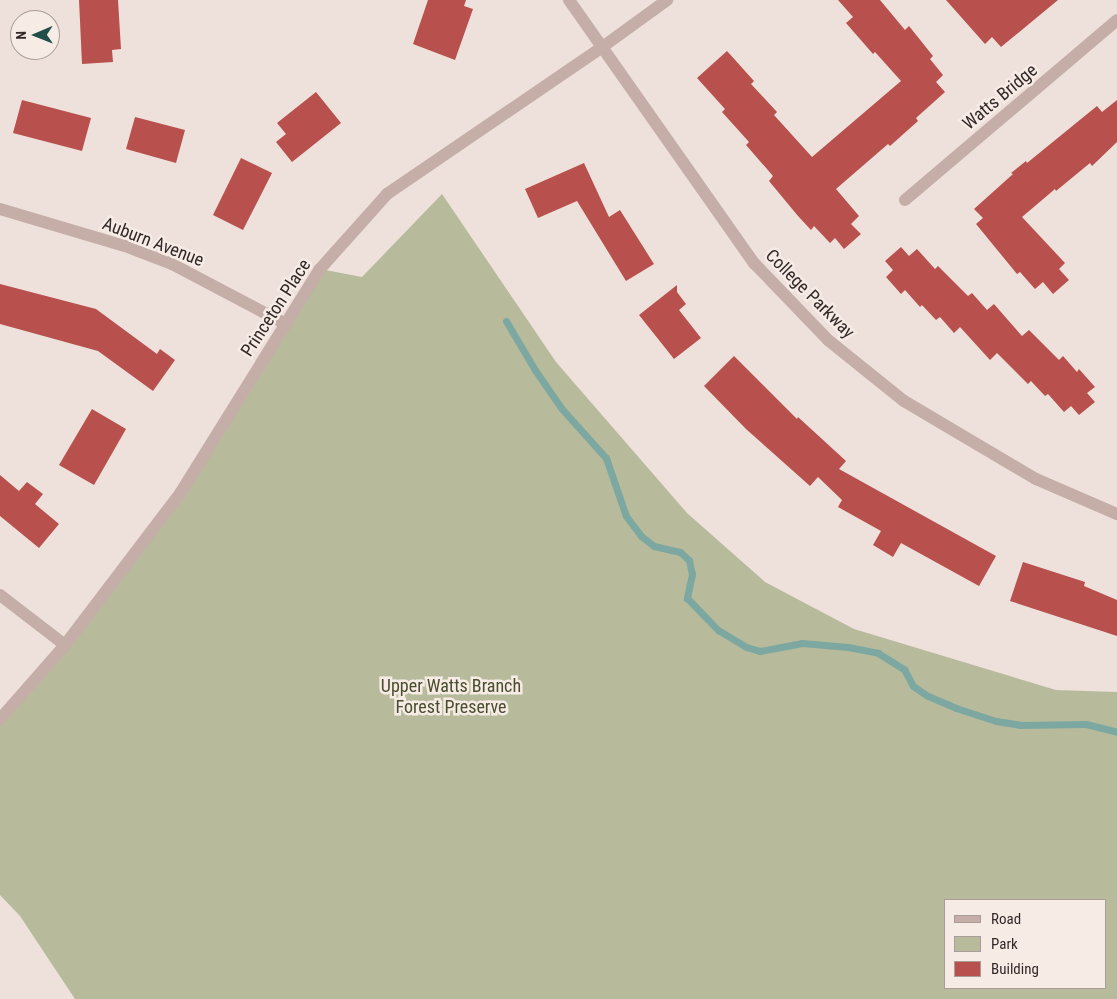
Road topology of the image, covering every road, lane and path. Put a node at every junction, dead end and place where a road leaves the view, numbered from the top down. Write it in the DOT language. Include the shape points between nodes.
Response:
graph roads {
  1 [pos="569,0"];
  2 [pos="667,0"];
  3 [pos="1117,20"];
  4 [pos="601,48"];
  5 [pos="905,200"];
  6 [pos="0,210"];
  7 [pos="286,324"];
  8 [pos="1117,514"];
  9 [pos="0,595"];
  10 [pos="65,645"];
  11 [pos="0,719"];
  1 -- 4 [label="street, College Parkway"];
  2 -- 4 [label="street, Princeton Place"];
  3 -- 5 [label="street, Watts Bridge"];
  4 -- 7 [label="street, Princeton Place" via="387,194 320,269"];
  4 -- 8 [label="street, College Parkway" via="754,264 828,340 904,401 1036,479"];
  6 -- 7 [label="street, Auburn Avenue" via="125,246 172,264"];
  7 -- 10 [label="street, Princeton Place" via="181,492"];
  9 -- 10 [label="street"];
  10 -- 11 [label="street, Princeton Place"];
}
